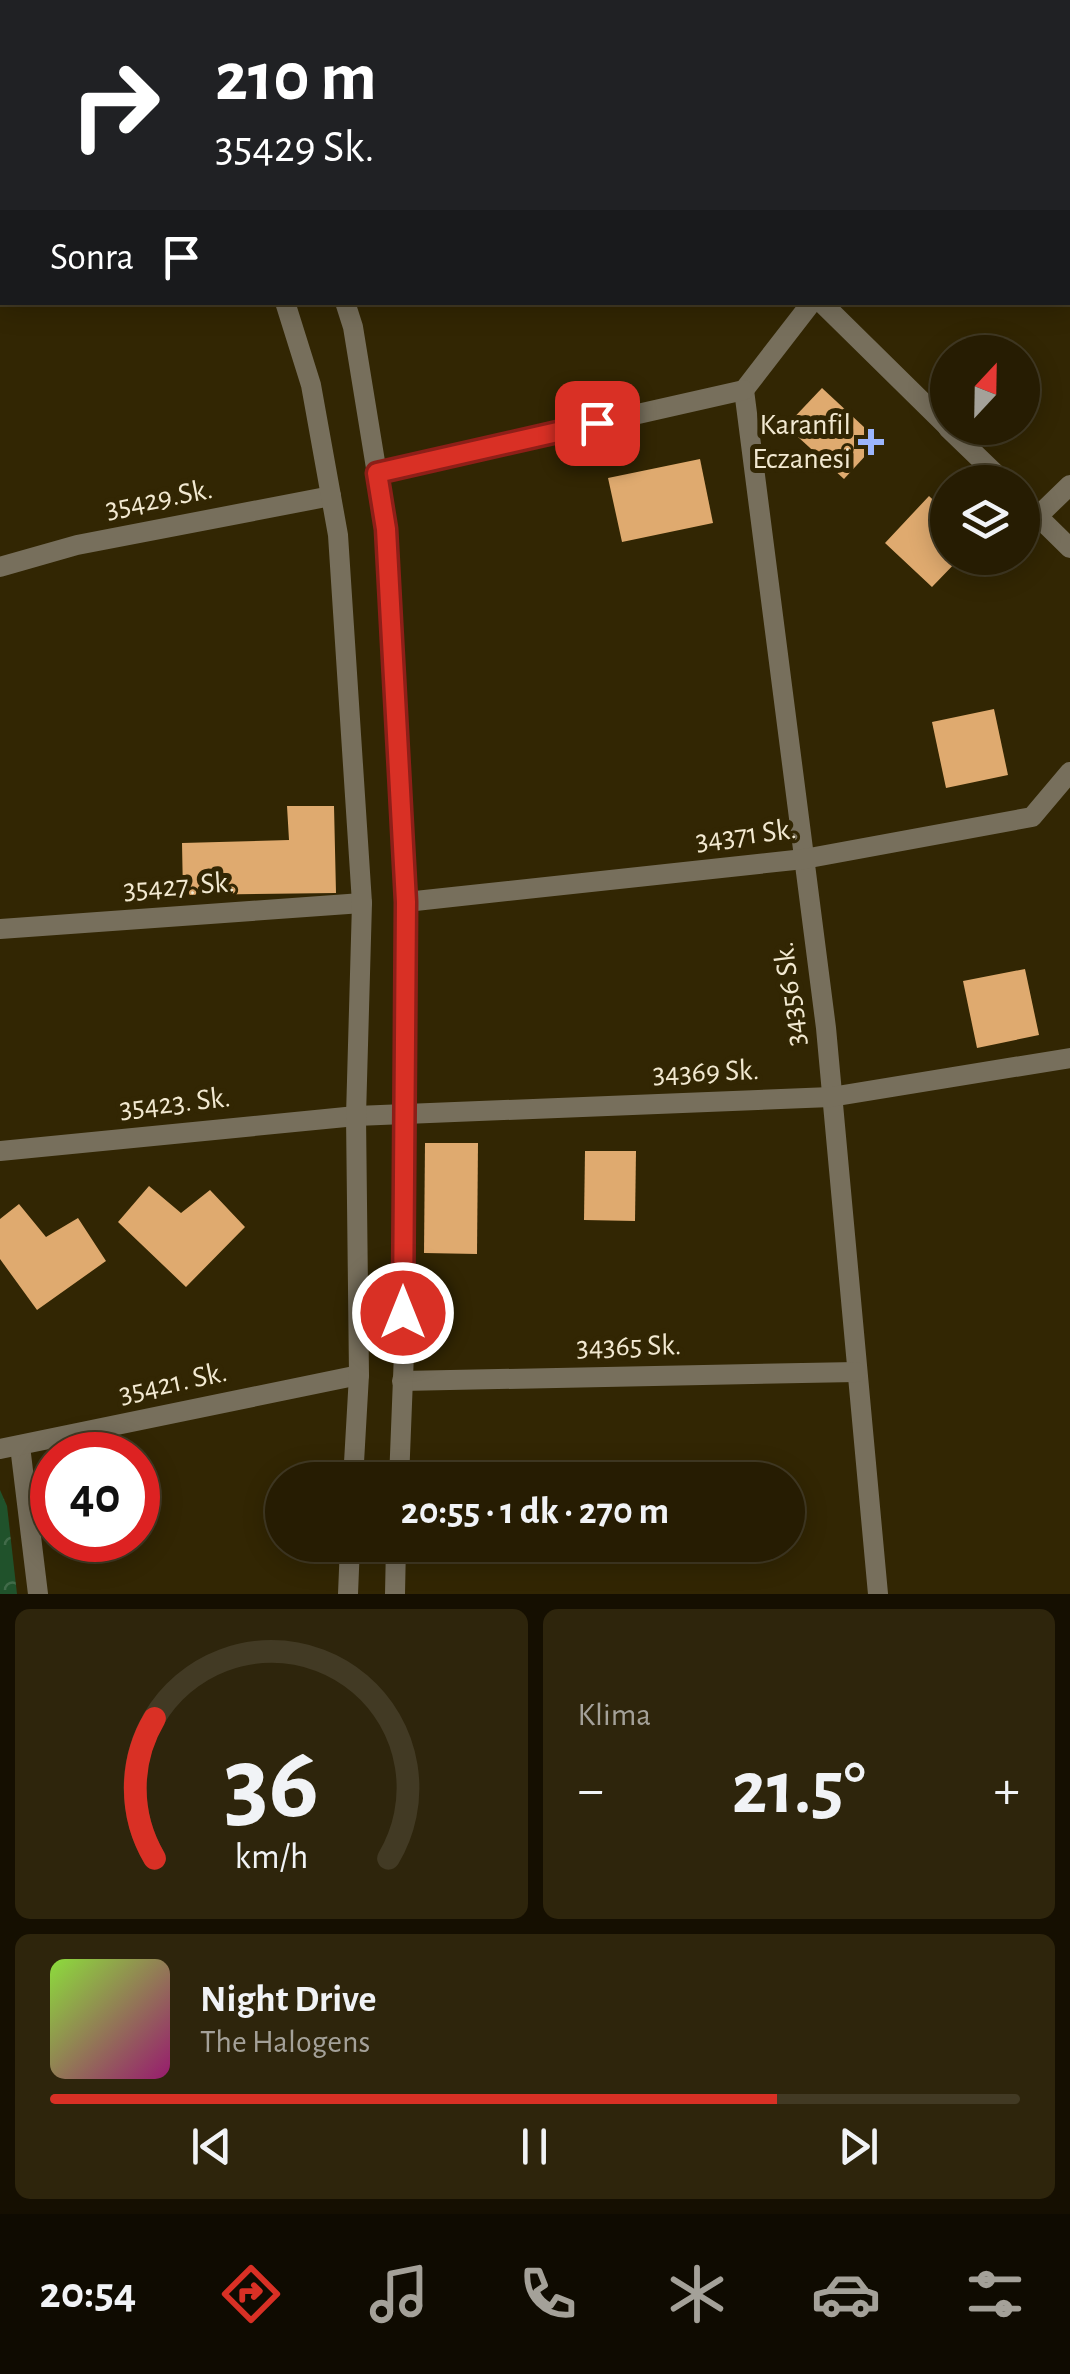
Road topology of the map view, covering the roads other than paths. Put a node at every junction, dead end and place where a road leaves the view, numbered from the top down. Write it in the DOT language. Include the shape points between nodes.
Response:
graph roads {
  1 [pos="285,305"];
  2 [pos="346,305"];
  3 [pos="827,305"];
  4 [pos="744,390"];
  5 [pos="930,409"];
  6 [pos="966,445"];
  7 [pos="987,465"];
  8 [pos="377,473"];
  9 [pos="1070,485"];
  10 [pos="331,496"];
  11 [pos="1040,502"];
  12 [pos="1040,518"];
  13 [pos="1070,548"];
  14 [pos="0,567"];
  15 [pos="1070,772"];
  16 [pos="804,860"];
  17 [pos="406,902"];
  18 [pos="362,903"];
  19 [pos="0,928"];
  20 [pos="1070,1058"];
  21 [pos="832,1097"];
  22 [pos="402,1114"];
  23 [pos="356,1116"];
  24 [pos="0,1151"];
  25 [pos="856,1372"];
  26 [pos="358,1376"];
  27 [pos="402,1381"];
  28 [pos="10,1448"];
  29 [pos="354,1462"];
  30 [pos="400,1462"];
  31 [pos="349,1562"];
  32 [pos="396,1562"];
  33 [pos="38,1594"];
  34 [pos="348,1594"];
  35 [pos="395,1594"];
  36 [pos="878,1594"];
  1 -- 10 [label="street" via="311,386"];
  2 -- 8 [label="street"];
  3 -- 4 [label="street"];
  3 -- 5 [label="street"];
  4 -- 8 [label="street"];
  4 -- 16 [label="street, 34356 Sk."];
  6 -- 7 [label="street"];
  8 -- 17 [label="street" via="386,529"];
  9 -- 11 [label="street"];
  10 -- 14 [label="street, 35429.Sk." via="77,545"];
  10 -- 18 [label="street"];
  12 -- 13 [label="street"];
  15 -- 16 [label="street, 34371 Sk." via="1032,817"];
  16 -- 17 [label="street, 34371 Sk."];
  16 -- 21 [label="street, 34356 Sk."];
  17 -- 22 [label="street"];
  18 -- 19 [label="street, 35427. Sk."];
  18 -- 23 [label="street"];
  20 -- 21 [label="street, 34369 Sk."];
  21 -- 22 [label="street, 34369 Sk."];
  21 -- 25 [label="street, 34356 Sk."];
  22 -- 23 [label="street, 34369 Sk."];
  22 -- 27 [label="street"];
  23 -- 24 [label="street, 35423. Sk."];
  23 -- 26 [label="street"];
  25 -- 27 [label="street, 34365 Sk."];
  25 -- 36 [label="street, 34356 Sk."];
  26 -- 28 [label="street, 35421. Sk."];
  26 -- 29 [label="street"];
  27 -- 30 [label="street"];
  28 -- 33 [label="street"];
  31 -- 34 [label="street"];
  32 -- 35 [label="street"];
}
